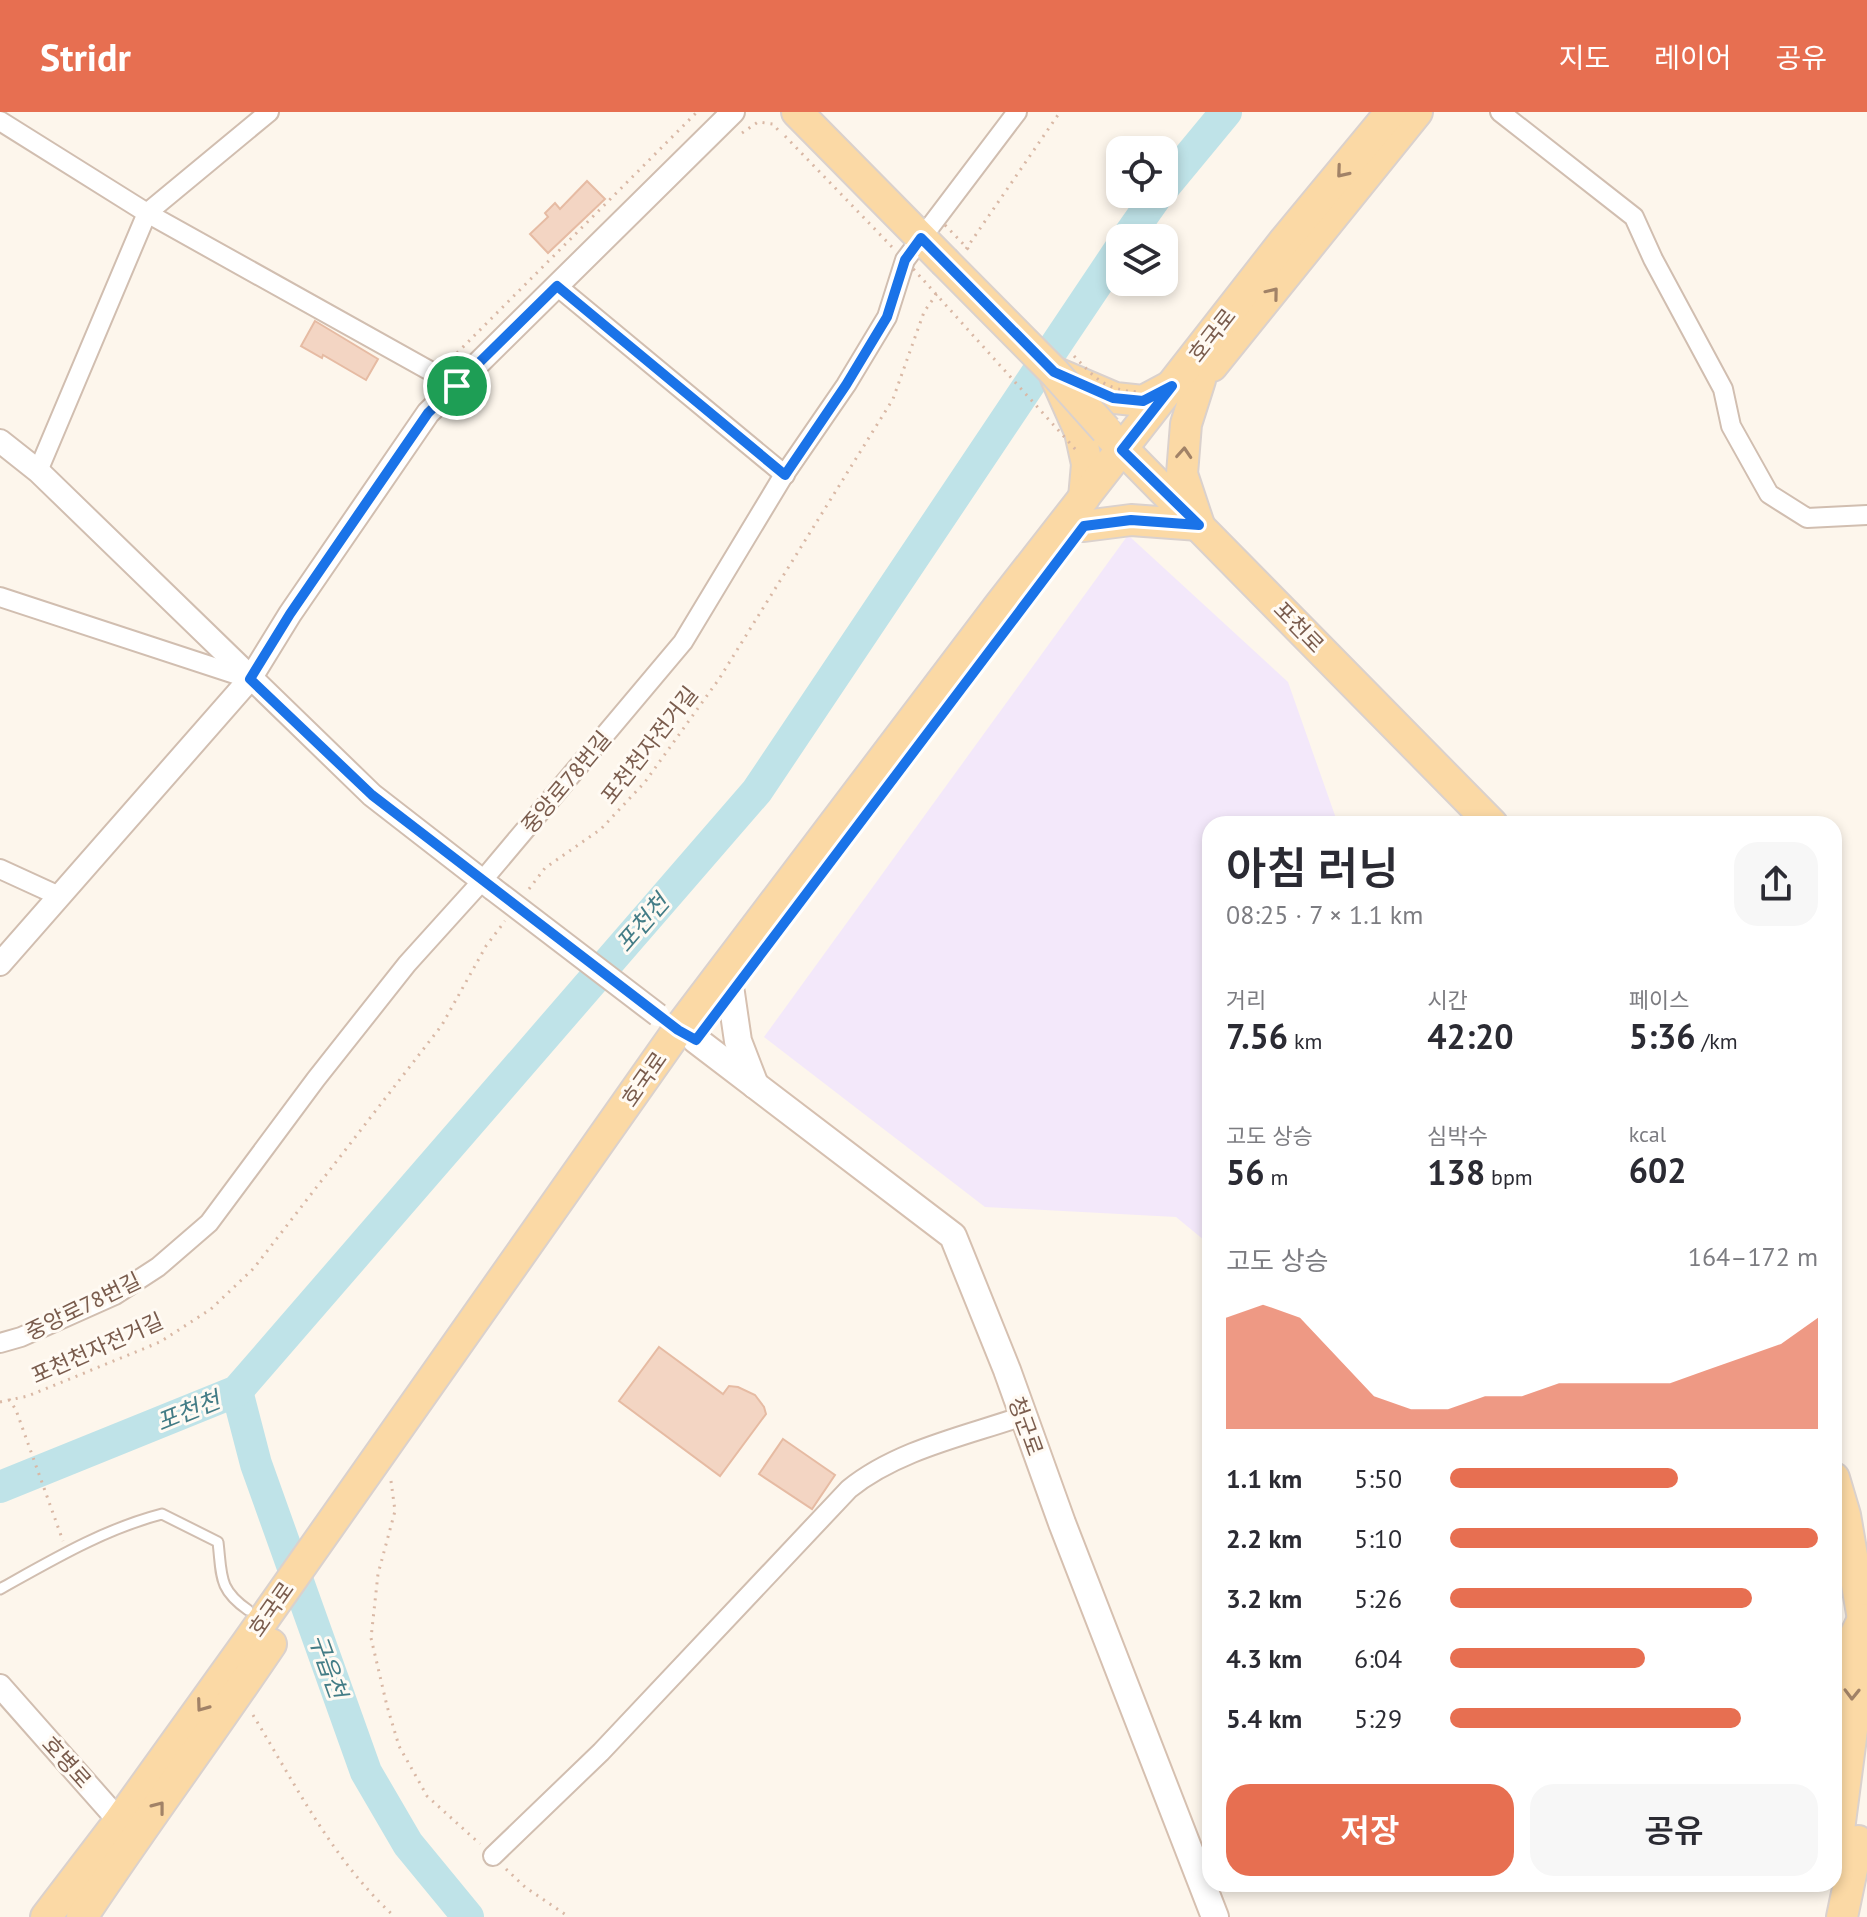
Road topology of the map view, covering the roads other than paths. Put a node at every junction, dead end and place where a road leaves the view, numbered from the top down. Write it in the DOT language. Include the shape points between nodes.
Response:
graph roads {
  1 [pos="269,112"];
  2 [pos="733,112"];
  3 [pos="797,112"];
  4 [pos="1017,112"];
  5 [pos="1391,112"];
  6 [pos="1417,112"];
  7 [pos="1500,112"];
  8 [pos="0,121"];
  9 [pos="147,213"];
  10 [pos="920,247"];
  11 [pos="557,286"];
  12 [pos="1062,362"];
  13 [pos="1186,383"];
  14 [pos="457,386"];
  15 [pos="0,441"];
  16 [pos="1120,447"];
  17 [pos="38,471"];
  18 [pos="785,475"];
  19 [pos="1084,512"];
  20 [pos="1867,515"];
  21 [pos="1199,525"];
  22 [pos="0,597"];
  23 [pos="250,679"];
  24 [pos="1484,816"];
  25 [pos="0,869"];
  26 [pos="488,885"];
  27 [pos="59,896"];
  28 [pos="0,964"];
  29 [pos="731,993"];
  30 [pos="677,1028"];
  31 [pos="755,1085"];
  32 [pos="0,1343"];
  33 [pos="1023,1416"];
  34 [pos="1842,1494"];
  35 [pos="1856,1521"];
  36 [pos="1852,1571"];
  37 [pos="0,1589"];
  38 [pos="248,1610"];
  39 [pos="1865,1622"];
  40 [pos="252,1654"];
  41 [pos="0,1686"];
  42 [pos="1867,1773"];
  43 [pos="1842,1807"];
  44 [pos="127,1829"];
  45 [pos="493,1856"];
  46 [pos="1202,1884"];
  47 [pos="1205,1892"];
  48 [pos="1829,1892"];
  49 [pos="46,1917"];
  50 [pos="82,1917"];
  51 [pos="1215,1917"];
  52 [pos="1822,1917"];
  53 [pos="1842,1917"];
  1 -- 9 [label="street"];
  2 -- 11 [label="street"];
  3 -- 10 [label="main road"];
  4 -- 10 [label="street, 중앙로78번길"];
  5 -- 13 [label="main road, 호국로, one-way" via="1285,240"];
  13 -- 6 [label="main road, 호국로, one-way"];
  7 -- 20 [label="street" via="1634,217 1723,389 1731,426 1769,494 1807,518"];
  8 -- 9 [label="street"];
  9 -- 14 [label="street"];
  9 -- 17 [label="street"];
  10 -- 12 [label="main road, 포천로, bridge" via="951,265"];
  10 -- 18 [label="street, 중앙로78번길" via="887,317"];
  11 -- 14 [label="street"];
  11 -- 18 [label="street"];
  12 -- 13 [label="main road" via="1143,401"];
  12 -- 16 [label="main road, 포천로, bridge"];
  12 -- 19 [label="main road" via="1080,432"];
  13 -- 16 [label="main road, 호국로"];
  21 -- 13 [label="main road, one-way" via="1182,474"];
  14 -- 23 [label="street" via="428,413"];
  15 -- 17 [label="street"];
  16 -- 19 [label="main road, 호국로"];
  16 -- 21 [label="main road, 포천로"];
  17 -- 23 [label="street"];
  18 -- 26 [label="street, 중앙로78번길" via="683,642"];
  19 -- 21 [label="main road"];
  19 -- 29 [label="main road, 호국로"];
  19 -- 30 [label="main road, 호국로"];
  21 -- 24 [label="main road, 포천로"];
  22 -- 23 [label="street"];
  23 -- 26 [label="street" via="372,795"];
  23 -- 27 [label="street"];
  25 -- 27 [label="street"];
  26 -- 30 [label="street, bridge"];
  26 -- 32 [label="street, 중앙로78번길" via="398,976 209,1223 115,1295"];
  27 -- 28 [label="street"];
  29 -- 30 [label="main road, 호국로"];
  29 -- 31 [label="main road" via="738,1041"];
  30 -- 31 [label="main road, 청군로"];
  30 -- 40 [label="main road, 호국로"];
  31 -- 33 [label="main road, 청군로" via="953,1236"];
  33 -- 45 [label="street" via="896,1460 849,1489 601,1752"];
  33 -- 46 [label="main road, 청군로"];
  34 -- 35 [label="main road"];
  35 -- 36 [label="main road"];
  36 -- 39 [label="main road"];
  37 -- 38 [label="lane" via="68,1551 133,1521 162,1514 218,1542 229,1596"];
  39 -- 43 [label="main road, one-way" via="1853,1640 1852,1730"];
  40 -- 44 [label="main road, 호국로, one-way"];
  44 -- 40 [label="main road, 호국로, one-way" via="165,1800 239,1691"];
  41 -- 44 [label="street, 호병로"];
  42 -- 53 [label="main road"];
  44 -- 49 [label="main road, 호국로"];
  44 -- 50 [label="main road, 호국로"];
  47 -- 51 [label="main road, 청군로"];
  48 -- 52 [label="main road"];
}
